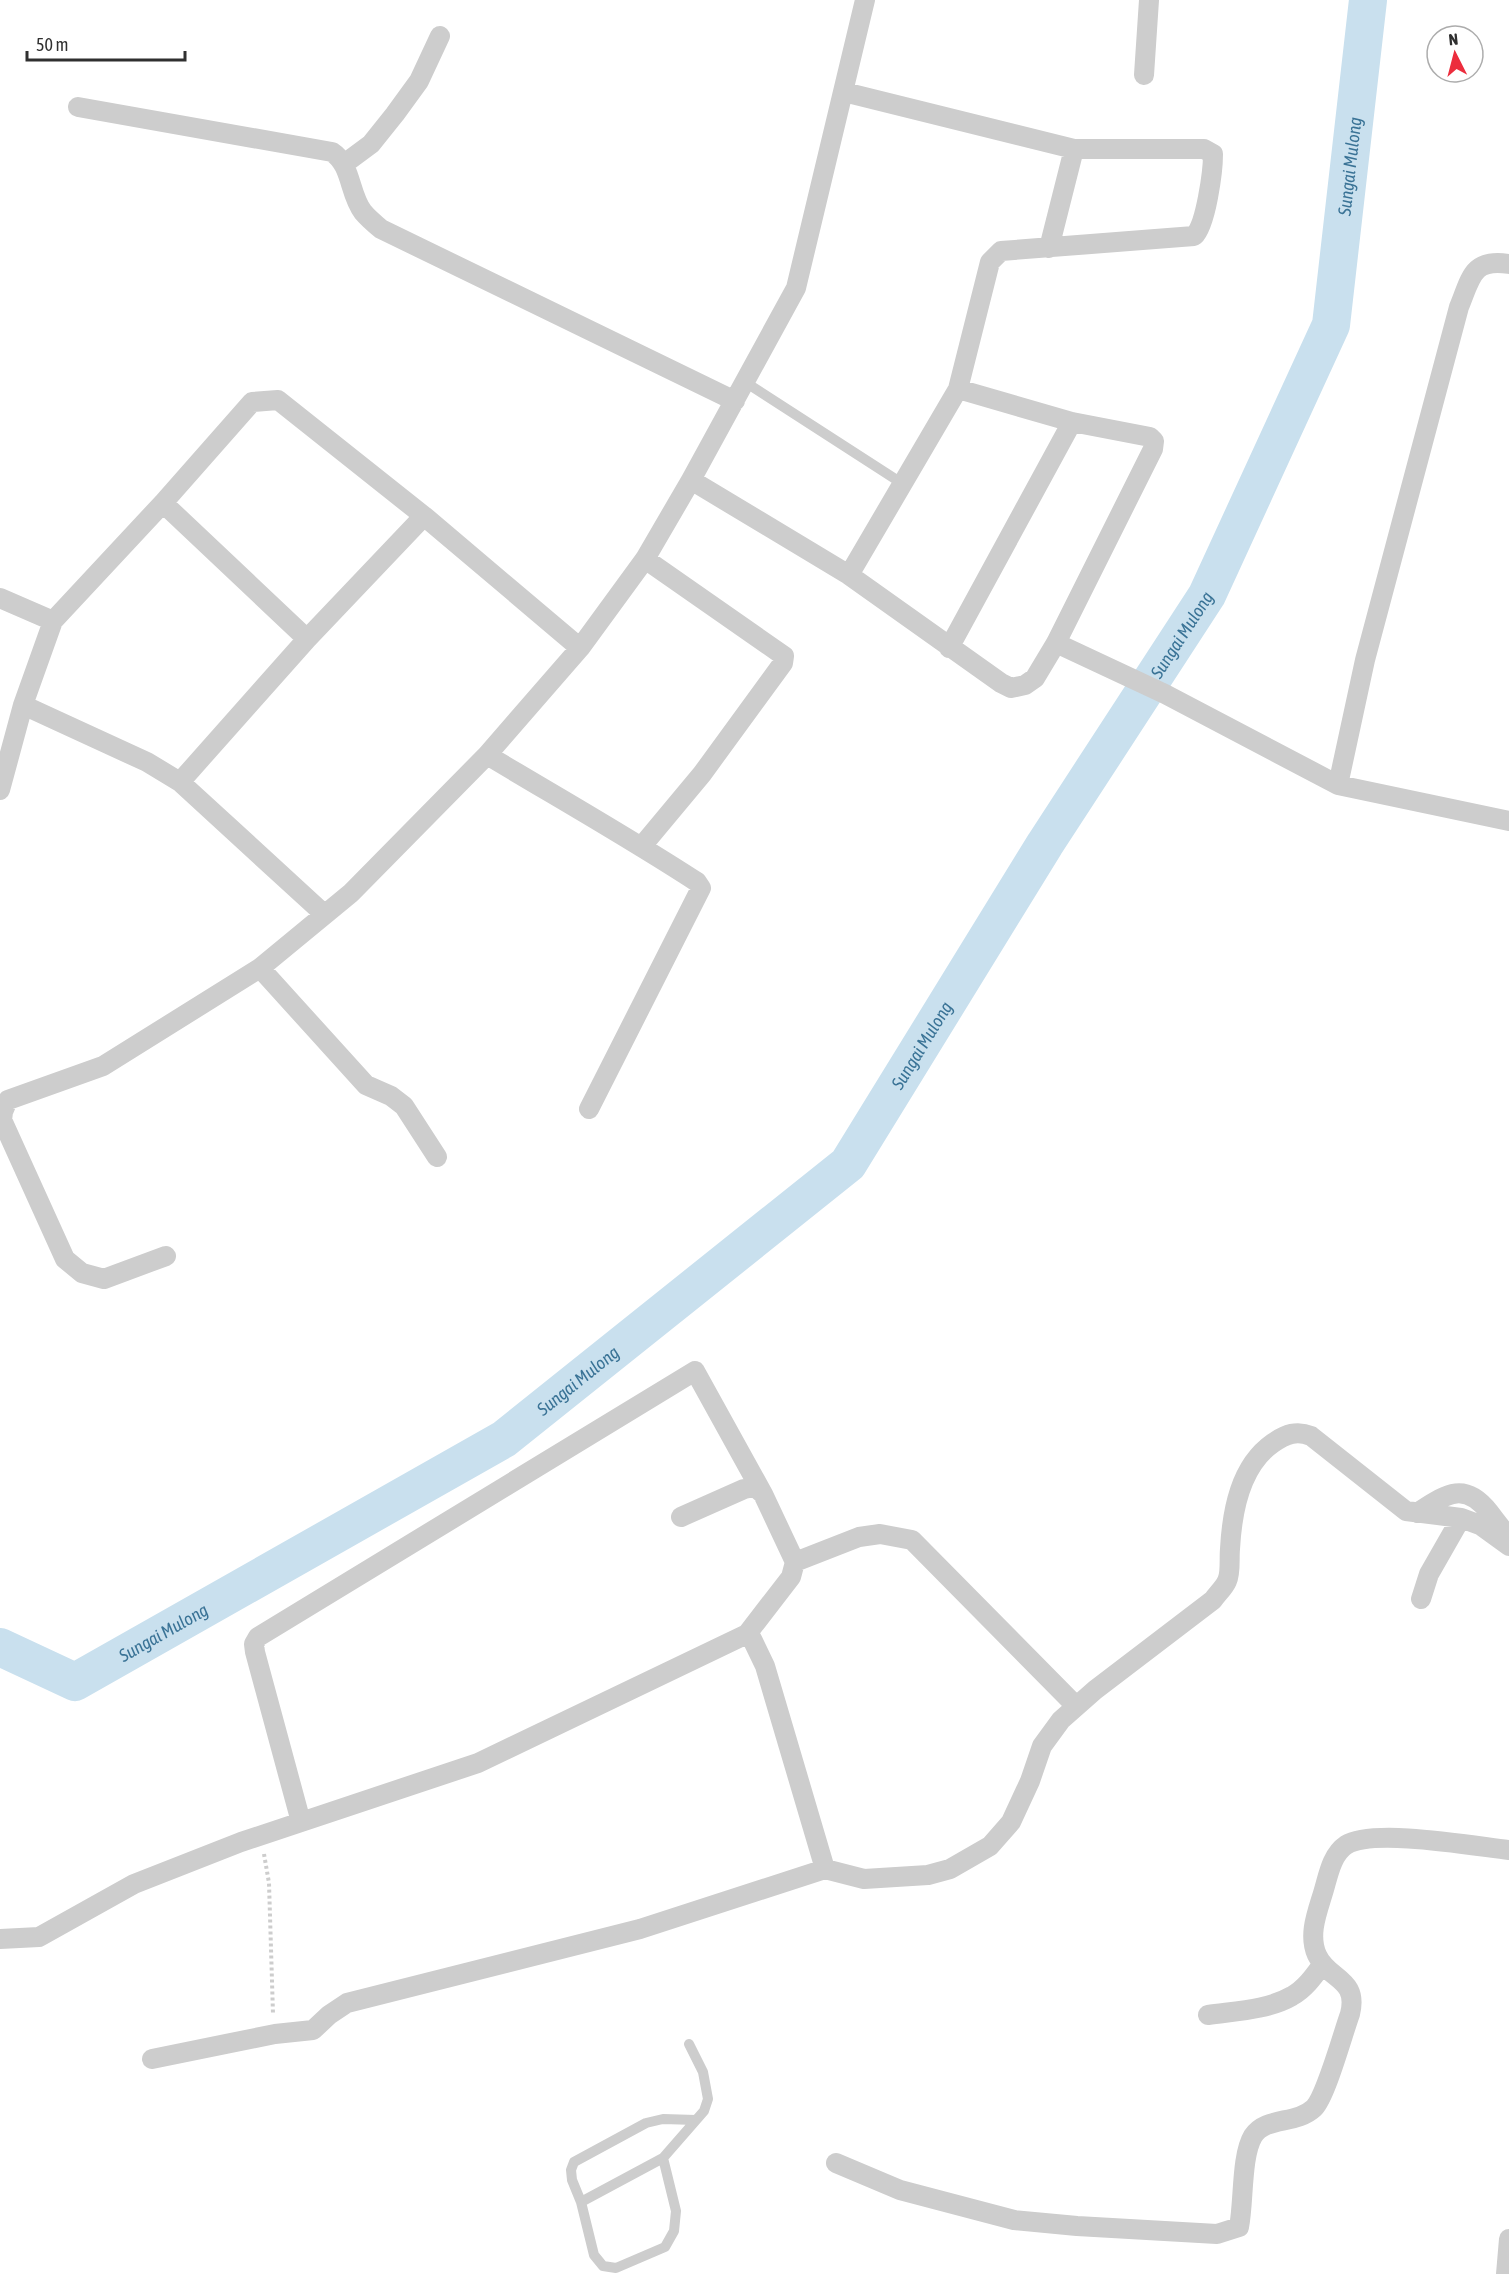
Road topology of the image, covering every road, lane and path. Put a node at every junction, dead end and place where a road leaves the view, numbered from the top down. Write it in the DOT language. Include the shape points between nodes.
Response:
graph roads {
  1 [pos="865,0"];
  2 [pos="1149,0"];
  3 [pos="440,36"];
  4 [pos="1144,75"];
  5 [pos="844,92"];
  6 [pos="78,107"];
  7 [pos="1074,149"];
  8 [pos="344,164"];
  9 [pos="1049,248"];
  10 [pos="1509,264"];
  11 [pos="745,382"];
  12 [pos="958,389"];
  13 [pos="735,401"];
  14 [pos="1072,422"];
  15 [pos="691,480"];
  16 [pos="903,484"];
  17 [pos="164,503"];
  18 [pos="424,516"];
  19 [pos="645,559"];
  20 [pos="849,575"];
  21 [pos="0,598"];
  22 [pos="53,621"];
  23 [pos="307,639"];
  24 [pos="1056,643"];
  25 [pos="579,648"];
  26 [pos="949,648"];
  27 [pos="23,705"];
  28 [pos="487,755"];
  29 [pos="180,782"];
  30 [pos="1338,785"];
  31 [pos="0,790"];
  32 [pos="1509,821"];
  33 [pos="642,846"];
  34 [pos="324,914"];
  35 [pos="260,968"];
  36 [pos="589,1109"];
  37 [pos="437,1157"];
  38 [pos="166,1256"];
  39 [pos="763,1494"];
  40 [pos="1417,1513"];
  41 [pos="681,1517"];
  42 [pos="1461,1518"];
  43 [pos="1509,1541"];
  44 [pos="1509,1546"];
  45 [pos="795,1562"];
  46 [pos="1421,1599"];
  47 [pos="747,1634"];
  48 [pos="1076,1707"];
  49 [pos="301,1822"];
  50 [pos="260,1836"];
  51 [pos="1509,1850"];
  52 [pos="825,1869"];
  53 [pos="0,1939"];
  54 [pos="1322,1965"];
  55 [pos="1208,2015"];
  56 [pos="275,2034"];
  57 [pos="689,2044"];
  58 [pos="152,2059"];
  59 [pos="696,2120"];
  60 [pos="663,2158"];
  61 [pos="836,2163"];
  62 [pos="581,2202"];
  63 [pos="1509,2239"];
  64 [pos="1506,2274"];
  1 -- 5 [label="street"];
  2 -- 4 [label="street"];
  3 -- 8 [label="street" via="419,81 395,114 371,144"];
  5 -- 7 [label="street"];
  5 -- 11 [label="street" via="796,288"];
  6 -- 8 [label="street" via="332,152"];
  7 -- 9 [label="street"];
  7 -- 9 [label="street" via="1210,151 1213,160 1202,219 1194,237"];
  8 -- 13 [label="street" via="363,212 381,229"];
  9 -- 12 [label="street" via="1001,251 990,262"];
  10 -- 30 [label="street" via="1482,264 1473,273 1459,307 1365,660"];
  11 -- 13 [label="street"];
  11 -- 16 [label="lane"];
  12 -- 14 [label="street"];
  12 -- 16 [label="street"];
  13 -- 15 [label="street"];
  14 -- 24 [label="street" via="1154,441"];
  14 -- 26 [label="street"];
  15 -- 19 [label="street"];
  15 -- 20 [label="street"];
  16 -- 20 [label="street"];
  17 -- 18 [label="street" via="252,402 278,400"];
  17 -- 22 [label="street"];
  17 -- 23 [label="street"];
  18 -- 23 [label="street"];
  18 -- 25 [label="street"];
  19 -- 25 [label="street"];
  19 -- 33 [label="street" via="784,656 783,663 702,774"];
  20 -- 26 [label="street"];
  21 -- 22 [label="street"];
  22 -- 27 [label="street"];
  23 -- 29 [label="street"];
  24 -- 26 [label="street" via="1035,678 1025,686 1011,688"];
  24 -- 30 [label="street" via="1165,694"];
  25 -- 28 [label="street"];
  27 -- 29 [label="street" via="147,762"];
  27 -- 31 [label="street"];
  28 -- 33 [label="street"];
  28 -- 34 [label="street" via="351,893"];
  29 -- 34 [label="street"];
  30 -- 32 [label="street"];
  33 -- 36 [label="street" via="701,888"];
  34 -- 35 [label="street"];
  35 -- 37 [label="street" via="366,1085 404,1106"];
  35 -- 38 [label="street" via="103,1066 8,1100 3,1112 2,1120 64,1259 82,1273 104,1279"];
  39 -- 41 [label="street" via="755,1487 744,1489"];
  39 -- 45 [label="street"];
  39 -- 49 [label="street" via="695,1371 258,1637 255,1652"];
  40 -- 42 [label="street"];
  40 -- 43 [label="street" via="1446,1496 1460,1492 1473,1495"];
  40 -- 48 [label="street" via="1406,1511 1311,1436 1301,1432 1278,1440 1260,1453 1238,1495 1231,1521 1228,1580 1213,1600"];
  42 -- 44 [label="street" via="1480,1525"];
  42 -- 46 [label="street" via="1429,1574"];
  45 -- 47 [label="street" via="791,1577"];
  45 -- 48 [label="street" via="880,1534 912,1540"];
  47 -- 49 [label="street" via="478,1763"];
  47 -- 52 [label="street" via="765,1666"];
  48 -- 52 [label="street" via="1042,1746 1011,1822 990,1846 950,1869 928,1875 864,1879"];
  49 -- 50 [label="street"];
  50 -- 53 [label="street" via="134,1884 39,1937"];
  50 -- 56 [label="path" via="269,1883"];
  51 -- 54 [label="street" via="1390,1837 1368,1838 1345,1846 1331,1866 1314,1924 1313,1941"];
  52 -- 56 [label="street" via="639,1929 347,2003 313,2030"];
  54 -- 55 [label="street" via="1293,1996 1251,2009"];
  54 -- 61 [label="street" via="1345,1983 1352,2004 1323,2093 1314,2108 1302,2116 1268,2124 1251,2139 1239,2227 1230,2231 1154,2232 1014,2220 900,2190"];
  56 -- 58 [label="street"];
  57 -- 59 [label="lane" via="703,2072 708,2099"];
  59 -- 60 [label="lane"];
  59 -- 62 [label="lane" via="646,2123 574,2162 572,2180"];
  60 -- 62 [label="lane"];
  60 -- 62 [label="lane" via="676,2211 674,2231 664,2247 616,2268 603,2266 594,2255"];
  63 -- 64 [label="street"];
}
